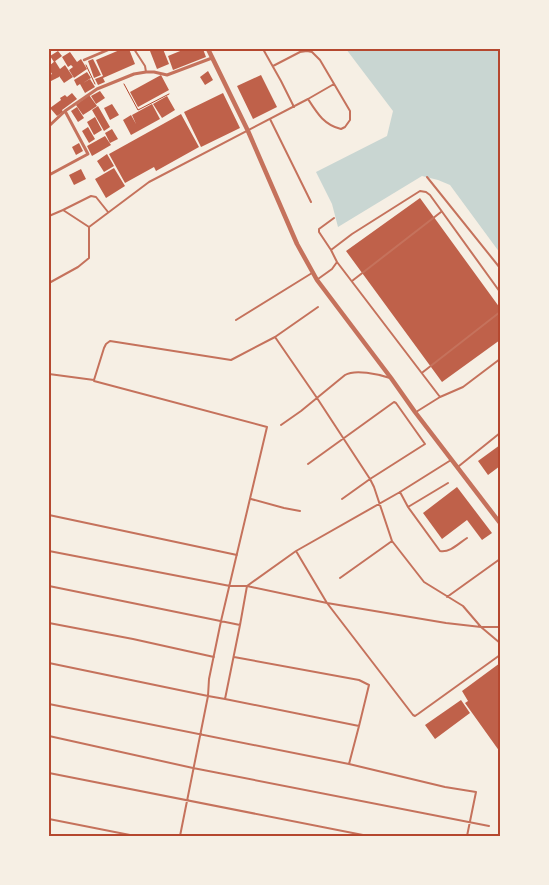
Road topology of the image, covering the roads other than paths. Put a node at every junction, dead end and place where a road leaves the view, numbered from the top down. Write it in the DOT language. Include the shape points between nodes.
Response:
graph roads {
  1 [pos="110,49"];
  2 [pos="134,49"];
  3 [pos="208,49"];
  4 [pos="263,49"];
  5 [pos="212,58"];
  6 [pos="84,60"];
  7 [pos="273,66"];
  8 [pos="146,72"];
  9 [pos="335,84"];
  10 [pos="308,99"];
  11 [pos="294,107"];
  12 [pos="65,111"];
  13 [pos="270,119"];
  14 [pos="49,126"];
  15 [pos="248,131"];
  16 [pos="49,175"];
  17 [pos="428,177"];
  18 [pos="311,202"];
  19 [pos="63,210"];
  20 [pos="109,212"];
  21 [pos="442,212"];
  22 [pos="49,216"];
  23 [pos="334,218"];
  24 [pos="89,227"];
  25 [pos="331,250"];
  26 [pos="338,262"];
  27 [pos="500,268"];
  28 [pos="313,272"];
  29 [pos="317,280"];
  30 [pos="352,281"];
  31 [pos="49,283"];
  32 [pos="500,292"];
  33 [pos="318,307"];
  34 [pos="500,312"];
  35 [pos="236,320"];
  36 [pos="275,337"];
  37 [pos="500,359"];
  38 [pos="422,373"];
  39 [pos="49,374"];
  40 [pos="392,378"];
  41 [pos="94,380"];
  42 [pos="440,397"];
  43 [pos="317,398"];
  44 [pos="415,412"];
  45 [pos="281,425"];
  46 [pos="500,433"];
  47 [pos="344,438"];
  48 [pos="452,460"];
  49 [pos="308,464"];
  50 [pos="457,467"];
  51 [pos="370,479"];
  52 [pos="448,483"];
  53 [pos="400,492"];
  54 [pos="250,499"];
  55 [pos="342,499"];
  56 [pos="379,503"];
  57 [pos="408,507"];
  58 [pos="300,511"];
  59 [pos="49,515"];
  60 [pos="500,523"];
  61 [pos="467,538"];
  62 [pos="392,541"];
  63 [pos="49,551"];
  64 [pos="296,551"];
  65 [pos="238,555"];
  66 [pos="500,560"];
  67 [pos="340,578"];
  68 [pos="49,586"];
  69 [pos="230,586"];
  70 [pos="247,586"];
  71 [pos="447,597"];
  72 [pos="327,603"];
  73 [pos="221,621"];
  74 [pos="49,623"];
  75 [pos="240,625"];
  76 [pos="480,627"];
  77 [pos="500,627"];
  78 [pos="500,643"];
  79 [pos="500,655"];
  80 [pos="214,657"];
  81 [pos="234,657"];
  82 [pos="49,663"];
  83 [pos="208,696"];
  84 [pos="225,699"];
  85 [pos="49,704"];
  86 [pos="359,726"];
  87 [pos="200,734"];
  88 [pos="49,736"];
  89 [pos="349,764"];
  90 [pos="193,768"];
  91 [pos="49,773"];
  92 [pos="186,799"];
  93 [pos="49,819"];
  94 [pos="470,822"];
  95 [pos="489,826"];
  96 [pos="135,836"];
  97 [pos="180,836"];
  98 [pos="368,836"];
  99 [pos="467,836"];
  1 -- 6 [label="street"];
  2 -- 8 [label="lane"];
  3 -- 5 [label="street"];
  4 -- 7 [label="lane"];
  5 -- 8 [label="street" via="167,76"];
  5 -- 15 [label="street"];
  7 -- 9 [label="lane" via="300,52 312,52"];
  7 -- 11 [label="lane"];
  8 -- 12 [label="street" via="97,89"];
  9 -- 10 [label="lane"];
  9 -- 10 [label="lane" via="350,111 350,120 345,127 341,129 326,123"];
  10 -- 11 [label="lane"];
  11 -- 13 [label="lane"];
  12 -- 14 [label="street"];
  12 -- 16 [label="street" via="88,154"];
  13 -- 15 [label="lane"];
  13 -- 18 [label="lane"];
  15 -- 20 [label="lane" via="149,182"];
  15 -- 28 [label="street" via="297,244"];
  17 -- 27 [label="lane"];
  19 -- 20 [label="lane" via="91,196 96,197"];
  19 -- 22 [label="lane"];
  19 -- 24 [label="lane"];
  20 -- 24 [label="lane"];
  21 -- 25 [label="lane" via="426,192 420,191"];
  21 -- 30 [label="lane"];
  21 -- 32 [label="lane"];
  23 -- 25 [label="lane" via="319,229"];
  24 -- 31 [label="lane" via="89,258"];
  25 -- 26 [label="lane"];
  26 -- 29 [label="lane"];
  26 -- 30 [label="lane"];
  28 -- 29 [label="street"];
  28 -- 35 [label="lane"];
  29 -- 40 [label="street"];
  30 -- 38 [label="lane"];
  33 -- 36 [label="lane"];
  34 -- 38 [label="lane"];
  36 -- 41 [label="lane" via="230,360 110,342 104,348"];
  36 -- 43 [label="lane"];
  37 -- 42 [label="lane" via="463,387"];
  38 -- 42 [label="lane"];
  39 -- 41 [label="lane"];
  40 -- 43 [label="lane" via="350,372"];
  40 -- 44 [label="street"];
  41 -- 54 [label="lane" via="267,427"];
  42 -- 44 [label="lane"];
  43 -- 45 [label="lane"];
  43 -- 47 [label="lane"];
  44 -- 48 [label="street"];
  46 -- 50 [label="lane"];
  47 -- 49 [label="lane"];
  47 -- 51 [label="lane"];
  47 -- 51 [label="lane" via="394,402 426,443"];
  48 -- 50 [label="street"];
  48 -- 53 [label="lane"];
  50 -- 60 [label="street"];
  51 -- 55 [label="lane"];
  51 -- 56 [label="lane"];
  52 -- 57 [label="lane"];
  53 -- 56 [label="lane"];
  53 -- 57 [label="lane"];
  54 -- 58 [label="lane"];
  54 -- 65 [label="lane"];
  56 -- 62 [label="lane"];
  56 -- 64 [label="lane"];
  57 -- 61 [label="lane" via="440,551 447,551"];
  59 -- 65 [label="lane"];
  62 -- 67 [label="lane"];
  62 -- 71 [label="lane" via="424,582"];
  63 -- 69 [label="lane"];
  64 -- 70 [label="lane"];
  64 -- 72 [label="lane"];
  65 -- 69 [label="lane"];
  66 -- 71 [label="lane"];
  68 -- 73 [label="lane"];
  69 -- 70 [label="lane"];
  69 -- 73 [label="lane"];
  70 -- 72 [label="lane"];
  70 -- 75 [label="lane"];
  71 -- 76 [label="lane" via="463,606"];
  72 -- 76 [label="lane"];
  72 -- 79 [label="lane" via="413,716"];
  73 -- 75 [label="lane"];
  73 -- 80 [label="lane"];
  74 -- 80 [label="lane"];
  75 -- 81 [label="lane"];
  76 -- 77 [label="lane"];
  76 -- 78 [label="lane"];
  80 -- 83 [label="lane"];
  81 -- 84 [label="lane"];
  81 -- 86 [label="lane" via="366,682 369,685"];
  82 -- 83 [label="lane"];
  83 -- 84 [label="lane"];
  83 -- 87 [label="lane"];
  84 -- 86 [label="lane"];
  85 -- 87 [label="lane"];
  86 -- 89 [label="lane"];
  87 -- 89 [label="lane"];
  87 -- 90 [label="lane"];
  88 -- 90 [label="lane"];
  89 -- 94 [label="lane" via="476,792"];
  90 -- 92 [label="lane"];
  90 -- 94 [label="lane"];
  91 -- 92 [label="lane"];
  92 -- 97 [label="lane"];
  92 -- 98 [label="lane"];
  93 -- 96 [label="lane"];
  94 -- 95 [label="lane"];
  94 -- 99 [label="lane"];
}
